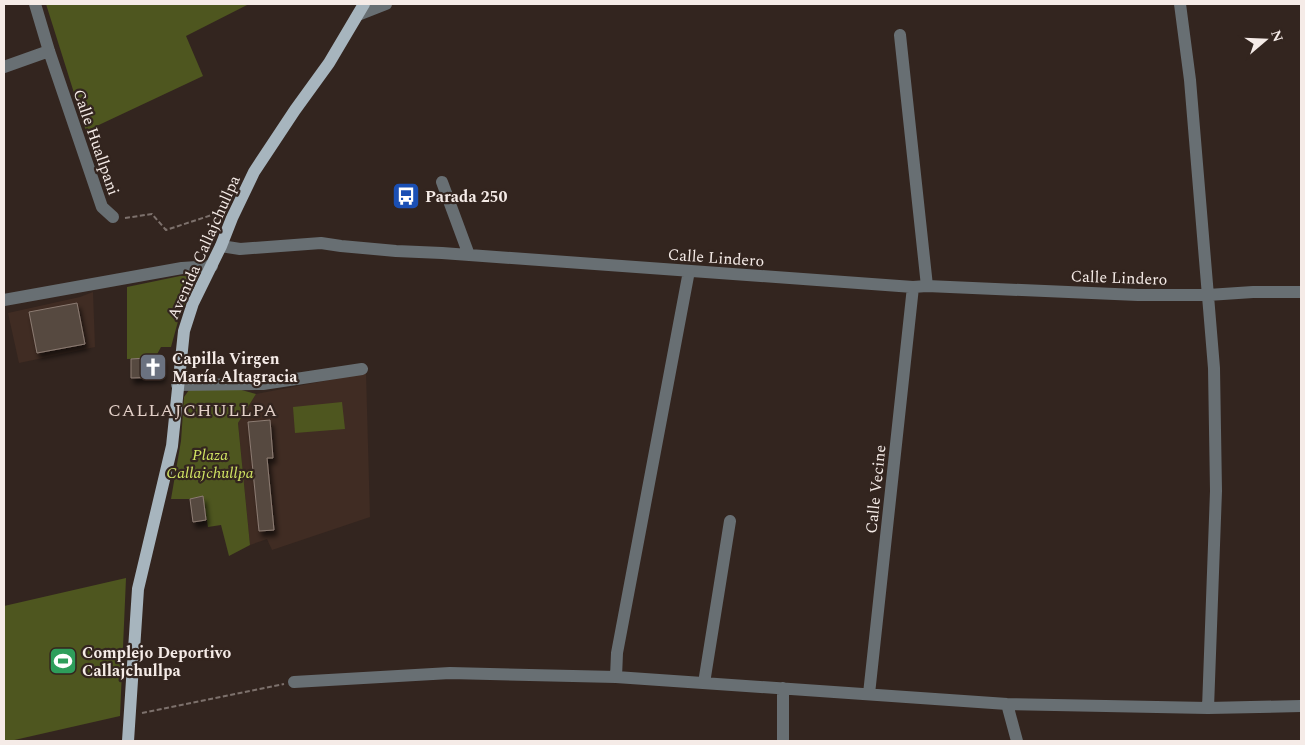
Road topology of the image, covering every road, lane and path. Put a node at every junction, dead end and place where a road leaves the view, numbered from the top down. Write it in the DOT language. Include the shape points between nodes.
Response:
graph roads {
  1 [pos="35,4"];
  2 [pos="386,4"];
  3 [pos="1180,4"];
  4 [pos="361,9"];
  5 [pos="900,35"];
  6 [pos="49,51"];
  7 [pos="4,67"];
  8 [pos="442,182"];
  9 [pos="113,217"];
  10 [pos="232,218"];
  11 [pos="221,246"];
  12 [pos="469,255"];
  13 [pos="212,266"];
  14 [pos="688,271"];
  15 [pos="927,286"];
  16 [pos="913,287"];
  17 [pos="1301,292"];
  18 [pos="1208,296"];
  19 [pos="4,300"];
  20 [pos="362,369"];
  21 [pos="178,385"];
  22 [pos="730,521"];
  23 [pos="616,677"];
  24 [pos="294,682"];
  25 [pos="704,683"];
  26 [pos="783,688"];
  27 [pos="869,694"];
  28 [pos="1008,704"];
  29 [pos="1301,706"];
  30 [pos="1208,708"];
  31 [pos="130,716"];
  32 [pos="128,741"];
  33 [pos="783,741"];
  34 [pos="1017,741"];
  1 -- 6 [label="street, Calle Huallpani"];
  2 -- 4 [label="street"];
  3 -- 18 [label="street" via="1190,80"];
  4 -- 10 [label="main road, Avenida Callajchullpa" via="330,63 254,172"];
  5 -- 15 [label="street"];
  6 -- 7 [label="street"];
  6 -- 9 [label="street, Calle Huallpani" via="102,207"];
  8 -- 12 [label="street"];
  9 -- 10 [label="path, Calle Huallpani" via="152,214 166,230 222,212"];
  10 -- 11 [label="main road, Avenida Callajchullpa"];
  11 -- 12 [label="street, Calle Lindero" via="240,249 321,243"];
  11 -- 13 [label="main road, Avenida Callajchullpa"];
  12 -- 14 [label="street, Calle Lindero"];
  13 -- 19 [label="street" via="182,268"];
  13 -- 21 [label="main road, Avenida Callajchullpa" via="193,303 184,331"];
  14 -- 16 [label="street, Calle Lindero"];
  14 -- 23 [label="street" via="619,643"];
  15 -- 16 [label="street, Calle Lindero"];
  15 -- 18 [label="street, Calle Lindero"];
  16 -- 27 [label="street, Calle Vecine"];
  17 -- 18 [label="street, Calle Lindero"];
  18 -- 30 [label="street" via="1214,368 1216,491"];
  20 -- 21 [label="street" via="263,384"];
  21 -- 31 [label="main road, Avenida Callajchullpa" via="172,446 138,589"];
  22 -- 25 [label="street"];
  23 -- 24 [label="street" via="450,673"];
  23 -- 25 [label="street"];
  24 -- 31 [label="path"];
  25 -- 26 [label="street"];
  26 -- 27 [label="street"];
  26 -- 33 [label="street"];
  27 -- 28 [label="street"];
  28 -- 30 [label="street"];
  28 -- 34 [label="street"];
  29 -- 30 [label="street"];
  31 -- 32 [label="main road, Avenida Callajchullpa"];
}
